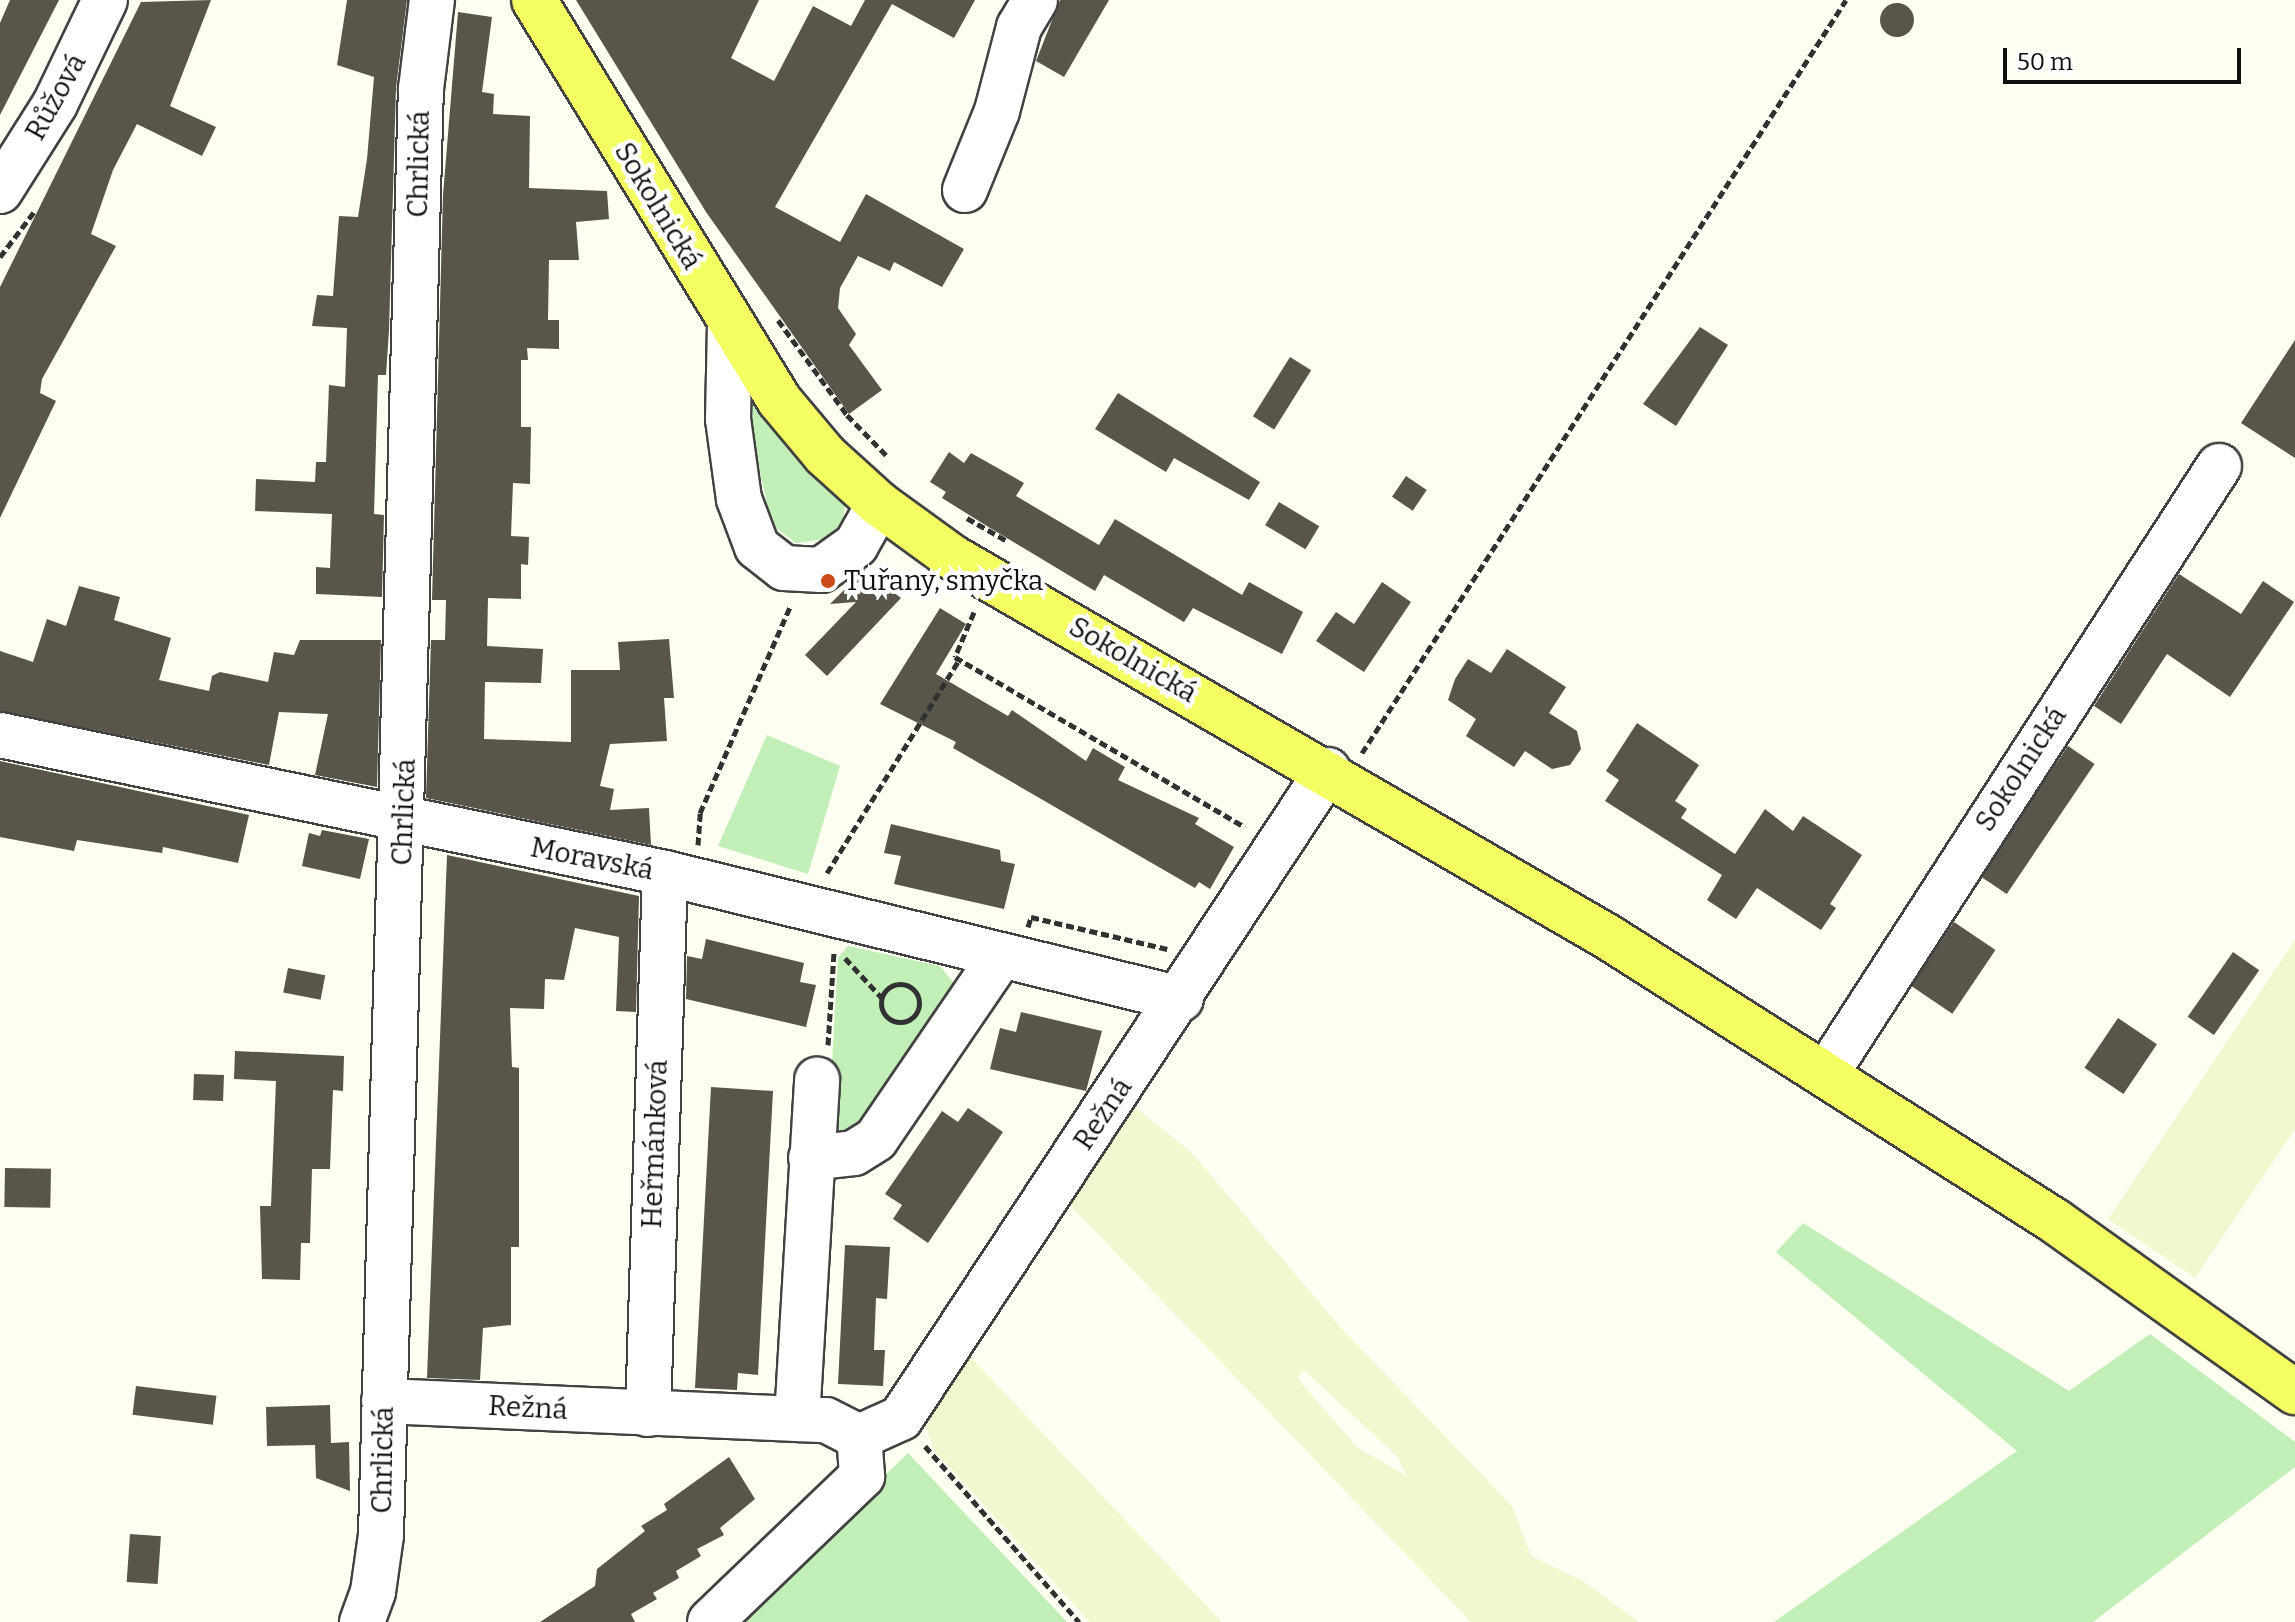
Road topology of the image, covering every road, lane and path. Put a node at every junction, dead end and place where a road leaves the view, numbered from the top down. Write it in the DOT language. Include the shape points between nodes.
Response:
graph roads {
  1 [pos="105,0"];
  2 [pos="432,0"];
  3 [pos="534,0"];
  4 [pos="1035,0"];
  5 [pos="1846,0"];
  6 [pos="965,190"];
  7 [pos="0,191"];
  8 [pos="749,315"];
  9 [pos="2219,466"];
  10 [pos="889,486"];
  11 [pos="953,509"];
  12 [pos="1018,548"];
  13 [pos="795,571"];
  14 [pos="972,604"];
  15 [pos="959,660"];
  16 [pos="0,735"];
  17 [pos="1352,761"];
  18 [pos="404,823"];
  19 [pos="1256,836"];
  20 [pos="680,867"];
  21 [pos="825,877"];
  22 [pos="1180,942"];
  23 [pos="1013,948"];
  24 [pos="882,998"];
  25 [pos="1181,999"];
  26 [pos="1826,1074"];
  27 [pos="817,1080"];
  28 [pos="811,1158"];
  29 [pos="2295,1392"];
  30 [pos="384,1401"];
  31 [pos="648,1414"];
  32 [pos="901,1418"];
  33 [pos="797,1419"];
  34 [pos="859,1437"];
  35 [pos="362,1622"];
  36 [pos="710,1622"];
  37 [pos="1079,1622"];
  1 -- 7 [label="street, Růžová" via="55,104"];
  2 -- 18 [label="street, Chrlická" via="421,89"];
  3 -- 8 [label="main road, Sokolnická"];
  4 -- 6 [label="street" via="1019,27 997,111"];
  5 -- 17 [label="path"];
  8 -- 10 [label="path" via="847,415"];
  8 -- 10 [label="main road, Sokolnická" via="797,425"];
  8 -- 13 [label="street" via="728,419 745,523 764,555"];
  9 -- 26 [label="street, Sokolnická"];
  10 -- 13 [label="street" via="838,562"];
  10 -- 17 [label="main road, Sokolnická" via="952,557"];
  11 -- 12 [label="path"];
  13 -- 20 [label="path" via="794,598"];
  14 -- 15 [label="path" via="973,624"];
  15 -- 19 [label="path"];
  15 -- 21 [label="path"];
  16 -- 18 [label="street, Moravská"];
  17 -- 25 [label="street, Režná"];
  17 -- 26 [label="main road, Sokolnická"];
  18 -- 20 [label="street, Moravská"];
  18 -- 30 [label="street, Chrlická"];
  20 -- 23 [label="street, Moravská"];
  20 -- 31 [label="street, Heřmánková"];
  22 -- 23 [label="path" via="1173,951 1031,917"];
  23 -- 25 [label="street, Moravská"];
  23 -- 28 [label="street" via="876,1139 854,1153"];
  24 -- 24 [label="path" via="882,1009 894,1022 906,1022 918,1010 916,992 906,985 894,985"];
  24 -- 27 [label="path" via="834,945 829,1043"];
  25 -- 32 [label="street, Režná"];
  26 -- 29 [label="main road, Sokolnická" via="2068,1230"];
  27 -- 28 [label="street"];
  28 -- 33 [label="street"];
  30 -- 31 [label="street, Režná"];
  30 -- 35 [label="street, Chrlická" via="378,1564"];
  31 -- 33 [label="street, Režná"];
  32 -- 34 [label="street"];
  32 -- 37 [label="path"];
  33 -- 34 [label="street, Režná" via="843,1424"];
  34 -- 36 [label="street" via="862,1476"];
}
